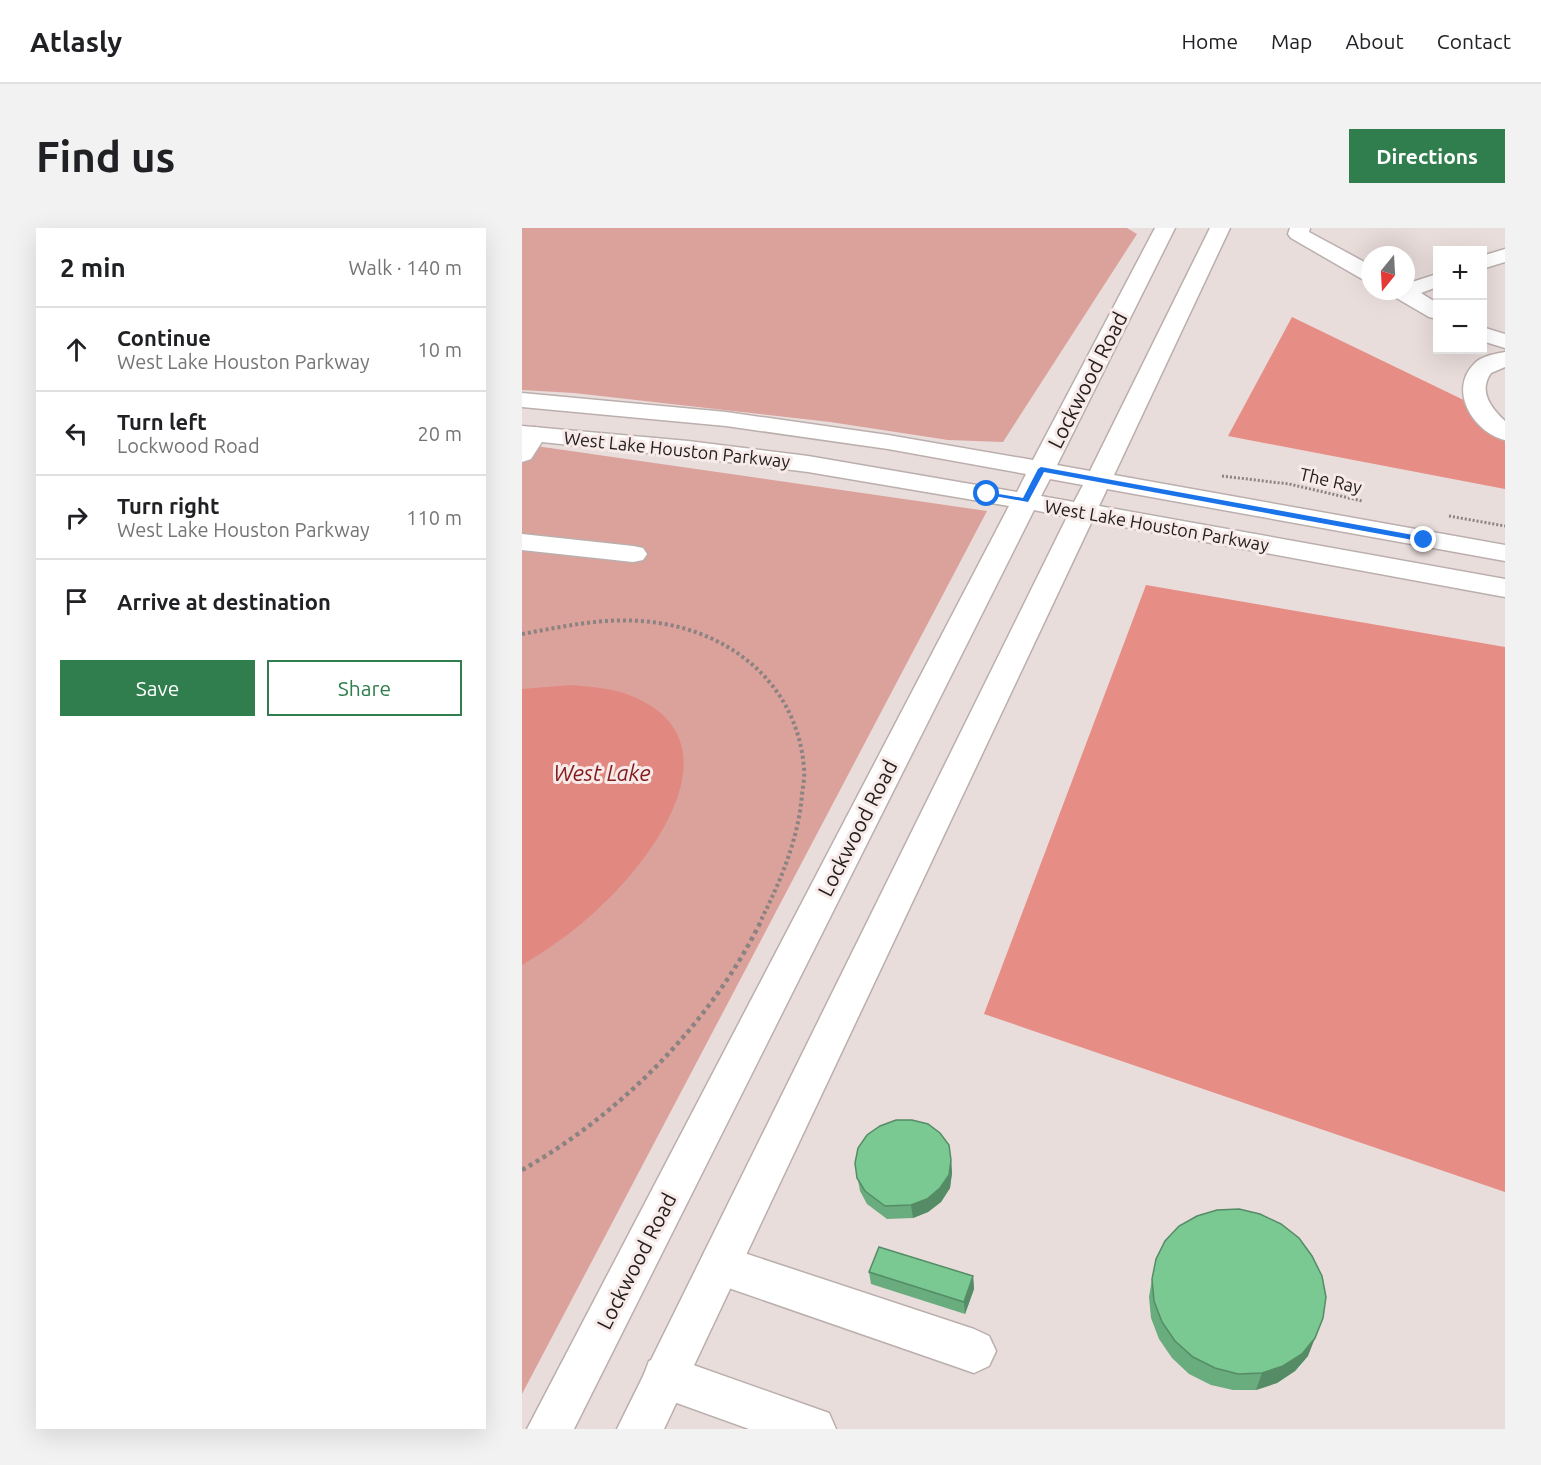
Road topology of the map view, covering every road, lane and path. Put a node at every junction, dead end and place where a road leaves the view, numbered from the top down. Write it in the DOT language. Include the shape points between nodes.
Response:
graph roads {
  1 [pos="1165,228"];
  2 [pos="1220,228"];
  3 [pos="1300,228"];
  4 [pos="1505,255"];
  5 [pos="1487,261"];
  6 [pos="1361,269"];
  7 [pos="1433,281"];
  8 [pos="1415,288"];
  9 [pos="1415,299"];
  10 [pos="1433,310"];
  11 [pos="1487,336"];
  12 [pos="1505,341"];
  13 [pos="1487,359"];
  14 [pos="522,400"];
  15 [pos="562,404"];
  16 [pos="1505,433"];
  17 [pos="534,439"];
  18 [pos="1041,469"];
  19 [pos="1219,476"];
  20 [pos="1098,480"];
  21 [pos="1025,501"];
  22 [pos="1363,501"];
  23 [pos="1084,512"];
  24 [pos="1439,515"];
  25 [pos="1505,526"];
  26 [pos="522,542"];
  27 [pos="1505,553"];
  28 [pos="633,554"];
  29 [pos="1505,588"];
  30 [pos="522,634"];
  31 [pos="522,1170"];
  32 [pos="720,1264"];
  33 [pos="974,1351"];
  34 [pos="665,1377"];
  35 [pos="550,1429"];
  36 [pos="640,1429"];
  37 [pos="813,1429"];
  1 -- 18 [label="main road, Lockwood Road"];
  2 -- 20 [label="main road"];
  3 -- 6 [label="main road" via="1298,234"];
  4 -- 5 [label="main road"];
  7 -- 8 [label="main road"];
  9 -- 10 [label="main road"];
  11 -- 12 [label="main road"];
  13 -- 16 [label="main road" via="1476,381 1476,402 1482,413"];
  14 -- 15 [label="main road, West Lake Houston Parkway"];
  15 -- 17 [label="main road"];
  15 -- 18 [label="main road, West Lake Houston Parkway" via="783,426"];
  17 -- 21 [label="main road, West Lake Houston Parkway" via="808,464"];
  18 -- 20 [label="main road, West Lake Houston Parkway"];
  18 -- 21 [label="main road, Lockwood Road"];
  19 -- 22 [label="path, The Ray" via="1289,484"];
  20 -- 23 [label="main road"];
  20 -- 27 [label="main road, West Lake Houston Parkway"];
  21 -- 23 [label="main road, West Lake Houston Parkway"];
  21 -- 35 [label="main road, Lockwood Road"];
  23 -- 29 [label="main road, West Lake Houston Parkway"];
  23 -- 32 [label="main road"];
  24 -- 25 [label="path"];
  26 -- 28 [label="main road"];
  30 -- 31 [label="path" via="590,621 651,621 697,630 730,645 757,667 784,699 801,744 803,792 800,820 787,865 757,932 736,966 661,1063 634,1089"];
  32 -- 33 [label="main road"];
  32 -- 34 [label="main road"];
  34 -- 36 [label="main road"];
  34 -- 37 [label="main road"];
}
